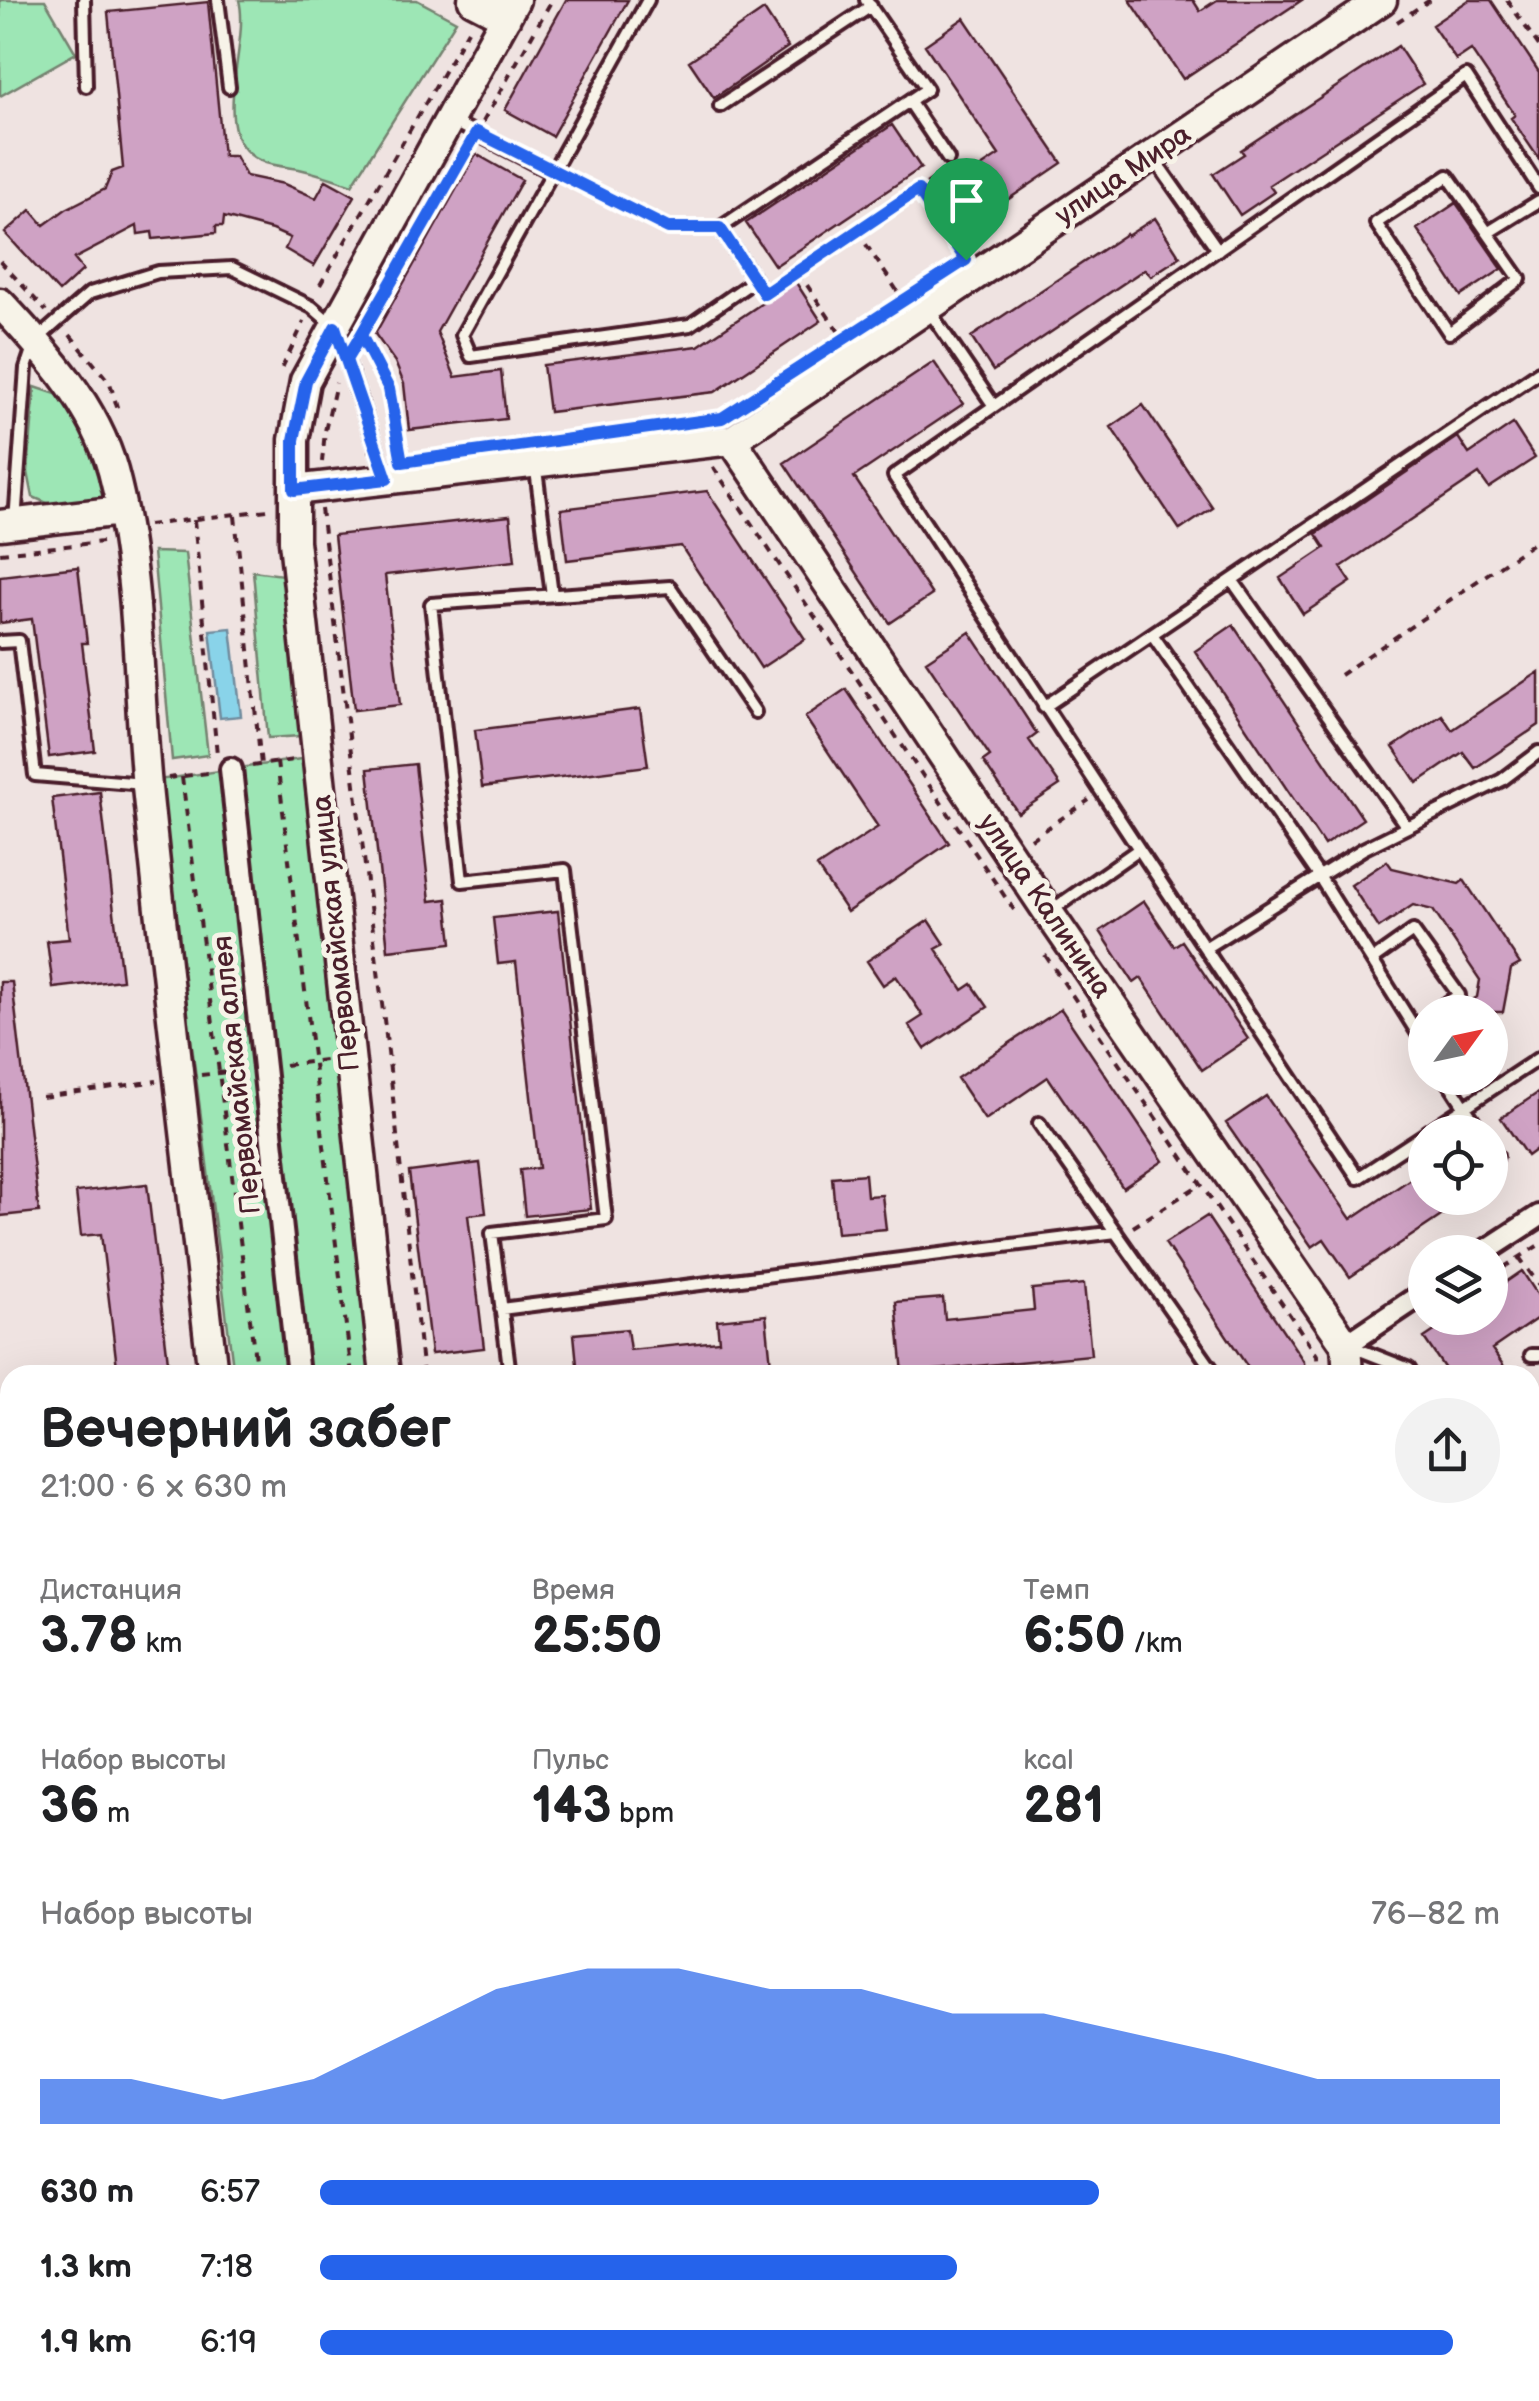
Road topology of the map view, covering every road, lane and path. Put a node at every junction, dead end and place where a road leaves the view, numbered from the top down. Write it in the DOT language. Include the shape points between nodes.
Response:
graph roads {
  1 [pos="84,0"];
  2 [pos="218,0"];
  3 [pos="552,0"];
  4 [pos="648,0"];
  5 [pos="1382,0"];
  6 [pos="1507,0"];
  7 [pos="868,3"];
  8 [pos="510,8"];
  9 [pos="472,13"];
  10 [pos="1539,46"];
  11 [pos="86,86"];
  12 [pos="228,87"];
  13 [pos="908,101"];
  14 [pos="720,106"];
  15 [pos="449,120"];
  16 [pos="477,132"];
  17 [pos="1152,155"];
  18 [pos="948,159"];
  19 [pos="552,172"];
  20 [pos="1539,188"];
  21 [pos="918,190"];
  22 [pos="1539,201"];
  23 [pos="720,228"];
  24 [pos="857,231"];
  25 [pos="1490,232"];
  26 [pos="1218,250"];
  27 [pos="966,260"];
  28 [pos="0,261"];
  29 [pos="798,272"];
  30 [pos="755,280"];
  31 [pos="320,285"];
  32 [pos="0,304"];
  33 [pos="916,304"];
  34 [pos="46,311"];
  35 [pos="348,331"];
  36 [pos="35,341"];
  37 [pos="845,341"];
  38 [pos="346,360"];
  39 [pos="1539,372"];
  40 [pos="994,406"];
  41 [pos="732,440"];
  42 [pos="535,462"];
  43 [pos="322,468"];
  44 [pos="394,470"];
  45 [pos="302,501"];
  46 [pos="235,514"];
  47 [pos="132,518"];
  48 [pos="194,520"];
  49 [pos="7,524"];
  50 [pos="1539,538"];
  51 [pos="102,542"];
  52 [pos="0,553"];
  53 [pos="1232,580"];
  54 [pos="552,596"];
  55 [pos="1152,634"];
  56 [pos="0,642"];
  57 [pos="1340,675"];
  58 [pos="1044,707"];
  59 [pos="755,712"];
  60 [pos="1539,752"];
  61 [pos="351,754"];
  62 [pos="340,755"];
  63 [pos="231,769"];
  64 [pos="182,776"];
  65 [pos="157,781"];
  66 [pos="1101,792"];
  67 [pos="1406,827"];
  68 [pos="1027,842"];
  69 [pos="1139,849"];
  70 [pos="1319,876"];
  71 [pos="1048,912"];
  72 [pos="1205,948"];
  73 [pos="1372,960"];
  74 [pos="1459,995"];
  75 [pos="1408,1017"];
  76 [pos="1539,1058"];
  77 [pos="161,1080"];
  78 [pos="1457,1095"];
  79 [pos="42,1097"];
  80 [pos="1464,1107"];
  81 [pos="1452,1115"];
  82 [pos="1469,1115"];
  83 [pos="1040,1123"];
  84 [pos="1408,1145"];
  85 [pos="1201,1184"];
  86 [pos="1539,1216"];
  87 [pos="1116,1232"];
  88 [pos="1508,1236"];
  89 [pos="1539,1244"];
  90 [pos="1519,1257"];
  91 [pos="1508,1264"];
  92 [pos="1539,1286"];
  93 [pos="1408,1303"];
  94 [pos="501,1309"];
  95 [pos="1346,1344"];
  96 [pos="213,1365"];
  97 [pos="256,1365"];
  98 [pos="297,1365"];
  99 [pos="351,1365"];
  100 [pos="384,1365"];
  101 [pos="422,1365"];
  102 [pos="509,1365"];
  103 [pos="1209,1365"];
  104 [pos="1347,1365"];
  105 [pos="1396,1365"];
  1 -- 11 [label="lane"];
  2 -- 12 [label="lane"];
  3 -- 16 [label="path"];
  4 -- 19 [label="lane"];
  5 -- 17 [label="main road, улица Мира"];
  6 -- 10 [label="path"];
  7 -- 13 [label="lane" via="927,89"];
  7 -- 14 [label="lane"];
  8 -- 9 [label="main road"];
  8 -- 15 [label="main road, Первомайская улица"];
  9 -- 31 [label="path"];
  13 -- 18 [label="lane"];
  13 -- 23 [label="lane"];
  15 -- 16 [label="lane"];
  15 -- 35 [label="main road, Первомайская улица"];
  16 -- 19 [label="lane"];
  16 -- 35 [label="path"];
  17 -- 26 [label="lane"];
  17 -- 33 [label="main road, улица Мира"];
  18 -- 21 [label="path" via="952,167"];
  19 -- 23 [label="path" via="668,228"];
  19 -- 30 [label="lane" via="462,336 471,356 690,326"];
  20 -- 26 [label="lane" via="1466,76"];
  21 -- 24 [label="path"];
  21 -- 27 [label="path"];
  22 -- 25 [label="lane"];
  23 -- 30 [label="lane"];
  24 -- 29 [label="path"];
  24 -- 33 [label="path"];
  25 -- 25 [label="lane" via="1448,176 1376,223 1448,333 1520,278"];
  26 -- 40 [label="lane"];
  28 -- 34 [label="path"];
  29 -- 30 [label="path" via="764,294"];
  29 -- 37 [label="path"];
  32 -- 36 [label="main road"];
  33 -- 40 [label="lane"];
  33 -- 41 [label="main road, улица Мира"];
  35 -- 36 [label="lane" via="232,268 158,272 90,294"];
  35 -- 38 [label="lane"];
  35 -- 38 [label="path"];
  35 -- 44 [label="path" via="389,389"];
  35 -- 45 [label="main road, Первомайская улица" via="306,381 294,440"];
  36 -- 47 [label="main road" via="98,431"];
  36 -- 49 [label="lane"];
  38 -- 43 [label="path" via="333,392"];
  38 -- 44 [label="lane"];
  39 -- 53 [label="lane"];
  40 -- 58 [label="lane" via="894,476"];
  41 -- 42 [label="main road, улица Мира"];
  41 -- 71 [label="main road, улица Калинина"];
  42 -- 44 [label="main road, улица Мира"];
  42 -- 54 [label="lane"];
  44 -- 45 [label="main road, улица Мира"];
  45 -- 46 [label="path"];
  45 -- 61 [label="path"];
  45 -- 100 [label="main road, Первомайская улица" via="296,561"];
  46 -- 48 [label="path"];
  46 -- 99 [label="path" via="261,765 277,762"];
  47 -- 48 [label="path"];
  47 -- 49 [label="main road"];
  47 -- 65 [label="main road"];
  48 -- 64 [label="path" via="219,771"];
  50 -- 57 [label="path"];
  51 -- 52 [label="path"];
  53 -- 55 [label="lane"];
  53 -- 67 [label="lane"];
  54 -- 59 [label="lane" via="670,587"];
  54 -- 94 [label="lane" via="431,604 462,880 565,870 606,1219 492,1232"];
  55 -- 58 [label="lane"];
  55 -- 70 [label="lane"];
  56 -- 65 [label="lane" via="19,641 35,776"];
  58 -- 66 [label="lane"];
  60 -- 67 [label="lane" via="1502,780"];
  61 -- 62 [label="path"];
  61 -- 101 [label="path"];
  63 -- 98 [label="street, Первомайская аллея"];
  64 -- 65 [label="path"];
  64 -- 97 [label="path"];
  65 -- 96 [label="main road"];
  66 -- 68 [label="path"];
  66 -- 69 [label="lane"];
  67 -- 70 [label="lane"];
  69 -- 71 [label="lane"];
  69 -- 72 [label="lane"];
  70 -- 72 [label="lane"];
  70 -- 73 [label="lane"];
  71 -- 95 [label="main road, улица Калинина"];
  72 -- 84 [label="lane" via="1358,1178"];
  73 -- 74 [label="lane" via="1414,931"];
  73 -- 75 [label="lane"];
  76 -- 80 [label="lane"];
  77 -- 79 [label="path"];
  78 -- 80 [label="lane"];
  80 -- 81 [label="lane"];
  80 -- 82 [label="lane"];
  83 -- 87 [label="lane"];
  85 -- 87 [label="path" via="1146,1222"];
  86 -- 88 [label="street"];
  87 -- 94 [label="lane"];
  87 -- 103 [label="lane"];
  89 -- 90 [label="path"];
  90 -- 91 [label="path"];
  90 -- 92 [label="path"];
  93 -- 95 [label="street"];
  94 -- 102 [label="lane"];
  95 -- 104 [label="main road"];
  95 -- 105 [label="lane"];
}
